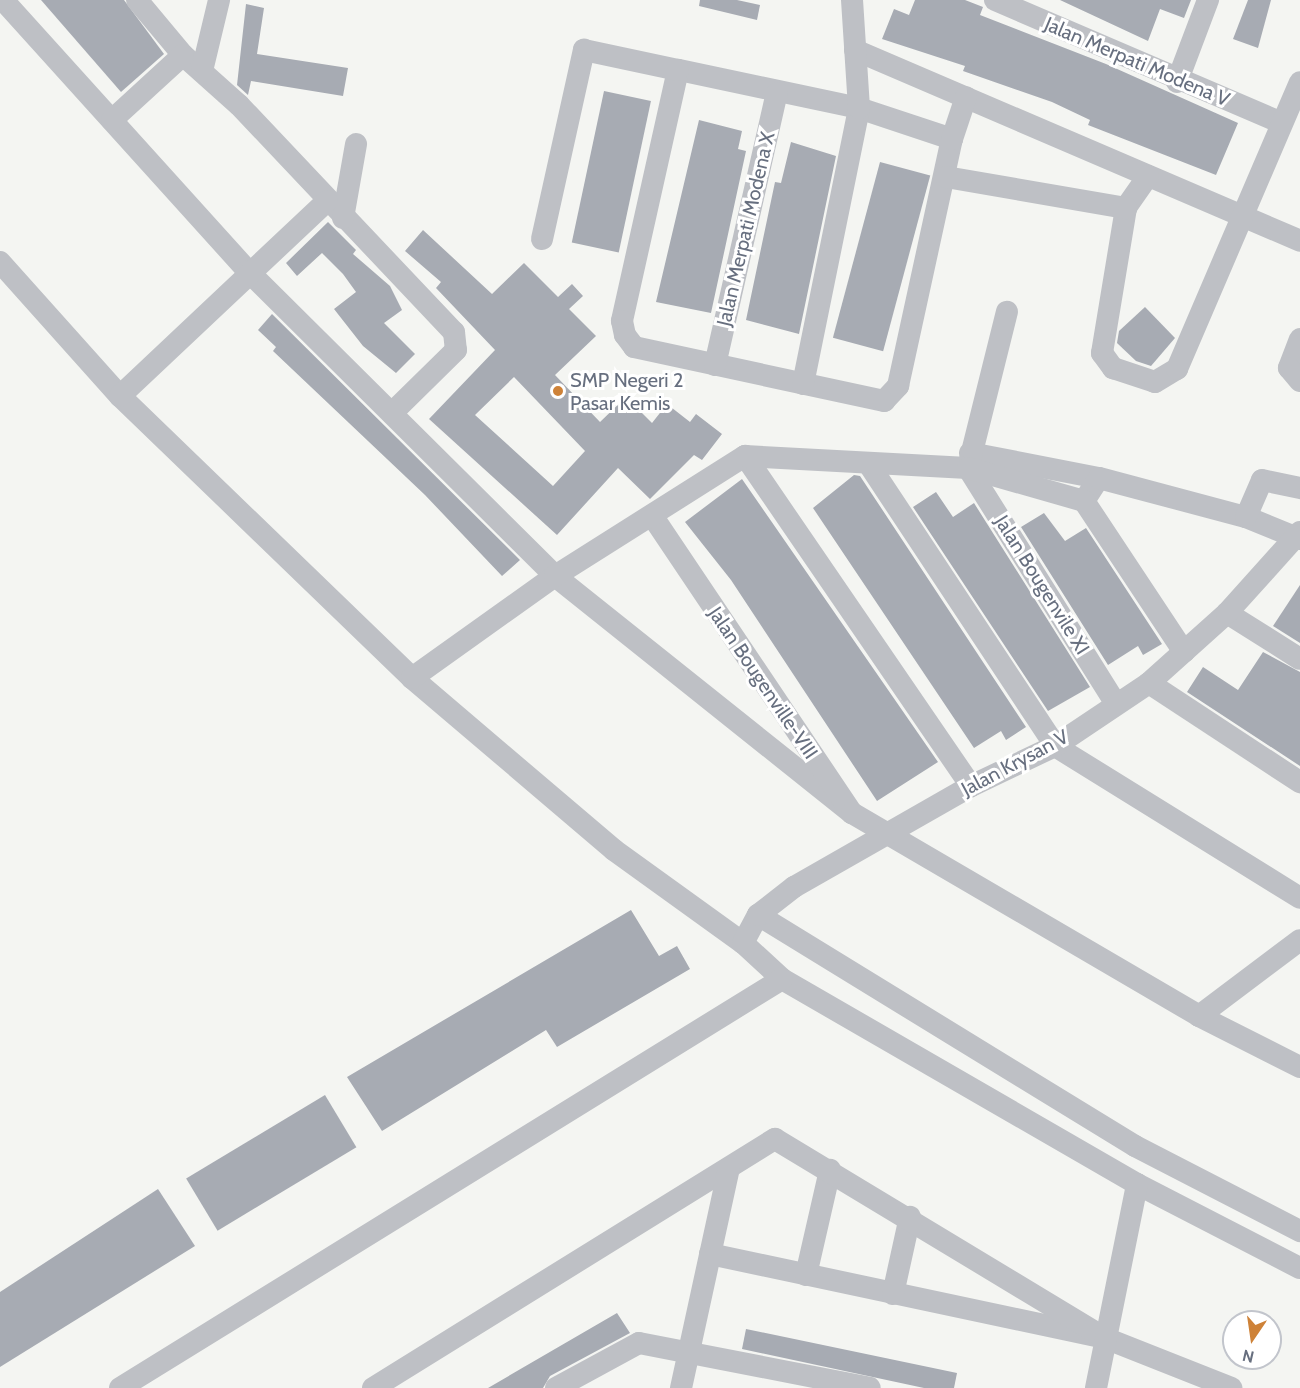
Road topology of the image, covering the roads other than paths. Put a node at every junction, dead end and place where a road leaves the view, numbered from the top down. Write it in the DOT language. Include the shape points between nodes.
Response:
graph roads {
  1 [pos="3,0"];
  2 [pos="137,0"];
  3 [pos="219,0"];
  4 [pos="852,0"];
  5 [pos="994,0"];
  6 [pos="1208,0"];
  7 [pos="855,50"];
  8 [pos="183,55"];
  9 [pos="678,70"];
  10 [pos="202,71"];
  11 [pos="1177,82"];
  12 [pos="1300,82"];
  13 [pos="777,93"];
  14 [pos="966,97"];
  15 [pos="859,108"];
  16 [pos="112,120"];
  17 [pos="1280,122"];
  18 [pos="952,139"];
  19 [pos="356,144"];
  20 [pos="1148,176"];
  21 [pos="946,177"];
  22 [pos="327,201"];
  23 [pos="1126,208"];
  24 [pos="1238,215"];
  25 [pos="343,218"];
  26 [pos="542,239"];
  27 [pos="1300,241"];
  28 [pos="0,262"];
  29 [pos="248,271"];
  30 [pos="1007,312"];
  31 [pos="1300,339"];
  32 [pos="715,365"];
  33 [pos="1300,381"];
  34 [pos="804,384"];
  35 [pos="120,396"];
  36 [pos="392,413"];
  37 [pos="745,456"];
  38 [pos="969,461"];
  39 [pos="868,463"];
  40 [pos="1099,478"];
  41 [pos="1300,488"];
  42 [pos="1084,501"];
  43 [pos="653,517"];
  44 [pos="1246,517"];
  45 [pos="1299,536"];
  46 [pos="555,576"];
  47 [pos="1227,613"];
  48 [pos="1184,652"];
  49 [pos="1300,659"];
  50 [pos="412,678"];
  51 [pos="1149,683"];
  52 [pos="1115,702"];
  53 [pos="1056,746"];
  54 [pos="1300,782"];
  55 [pos="971,786"];
  56 [pos="852,813"];
  57 [pos="890,831"];
  58 [pos="1300,898"];
  59 [pos="758,915"];
  60 [pos="1300,940"];
  61 [pos="743,943"];
  62 [pos="782,979"];
  63 [pos="1199,1016"];
  64 [pos="1300,1067"];
  65 [pos="1135,1146"];
  66 [pos="729,1168"];
  67 [pos="830,1170"];
  68 [pos="1131,1180"];
  69 [pos="910,1217"];
  70 [pos="1300,1231"];
  71 [pos="710,1254"];
  72 [pos="1300,1268"];
  73 [pos="806,1275"];
  74 [pos="893,1294"];
  75 [pos="1105,1338"];
  76 [pos="689,1352"];
  77 [pos="120,1388"];
  78 [pos="374,1388"];
  79 [pos="556,1388"];
  80 [pos="681,1388"];
  81 [pos="870,1388"];
  82 [pos="1096,1388"];
  83 [pos="1231,1388"];
  1 -- 16 [label="street"];
  2 -- 8 [label="street"];
  3 -- 10 [label="street"];
  4 -- 7 [label="street"];
  5 -- 11 [label="street, Jalan Merpati Modena V"];
  6 -- 11 [label="street"];
  7 -- 14 [label="street"];
  7 -- 15 [label="street"];
  8 -- 10 [label="street"];
  8 -- 16 [label="street"];
  9 -- 13 [label="street"];
  9 -- 26 [label="street" via="584,50"];
  9 -- 32 [label="street" via="622,321 634,347"];
  10 -- 22 [label="street"];
  11 -- 17 [label="street, Jalan Merpati Modena V"];
  12 -- 17 [label="street"];
  13 -- 15 [label="street"];
  13 -- 32 [label="street, Jalan Merpati Modena X"];
  14 -- 18 [label="street"];
  14 -- 20 [label="street"];
  15 -- 18 [label="street"];
  15 -- 34 [label="street"];
  16 -- 29 [label="street"];
  17 -- 24 [label="street"];
  18 -- 21 [label="street"];
  19 -- 25 [label="street"];
  20 -- 23 [label="street"];
  20 -- 24 [label="street"];
  21 -- 23 [label="street"];
  21 -- 34 [label="street" via="894,393 873,401"];
  22 -- 25 [label="street"];
  22 -- 29 [label="street"];
  23 -- 24 [label="street" via="1102,353 1113,368 1155,382 1177,369"];
  24 -- 27 [label="street"];
  25 -- 36 [label="street" via="459,342"];
  28 -- 35 [label="street"];
  29 -- 35 [label="street"];
  29 -- 36 [label="street"];
  30 -- 38 [label="street"];
  31 -- 33 [label="street" via="1289,368"];
  32 -- 34 [label="street"];
  35 -- 50 [label="street"];
  36 -- 46 [label="street"];
  37 -- 39 [label="street"];
  37 -- 43 [label="street"];
  37 -- 55 [label="street"];
  38 -- 39 [label="street"];
  38 -- 40 [label="street"];
  38 -- 42 [label="street"];
  38 -- 52 [label="street, Jalan Bougenvile XI"];
  39 -- 53 [label="street"];
  40 -- 42 [label="street"];
  40 -- 44 [label="street"];
  41 -- 44 [label="street" via="1262,480"];
  42 -- 48 [label="street"];
  43 -- 46 [label="street"];
  43 -- 56 [label="street, Jalan Bougenville-VIII"];
  44 -- 45 [label="street"];
  45 -- 47 [label="street, Jalan Krysan V"];
  46 -- 50 [label="street"];
  46 -- 56 [label="street"];
  47 -- 48 [label="street, Jalan Krysan V"];
  47 -- 49 [label="street"];
  48 -- 51 [label="street, Jalan Krysan V"];
  50 -- 61 [label="street" via="614,850"];
  51 -- 52 [label="street, Jalan Krysan V"];
  51 -- 54 [label="street"];
  52 -- 53 [label="street, Jalan Krysan V"];
  53 -- 55 [label="street, Jalan Krysan V"];
  53 -- 58 [label="street"];
  55 -- 57 [label="street, Jalan Krysan V"];
  56 -- 57 [label="street"];
  57 -- 59 [label="street, Jalan Krysan V" via="794,886"];
  57 -- 63 [label="street"];
  59 -- 61 [label="street"];
  59 -- 65 [label="street"];
  60 -- 63 [label="street"];
  61 -- 62 [label="street"];
  62 -- 68 [label="street"];
  62 -- 77 [label="street"];
  63 -- 64 [label="street"];
  65 -- 68 [label="street"];
  65 -- 70 [label="street"];
  66 -- 67 [label="street" via="776,1139"];
  66 -- 71 [label="street"];
  66 -- 78 [label="street"];
  67 -- 69 [label="street"];
  67 -- 73 [label="street"];
  68 -- 72 [label="street"];
  68 -- 75 [label="street"];
  69 -- 74 [label="street"];
  69 -- 75 [label="street"];
  71 -- 73 [label="street"];
  71 -- 76 [label="street"];
  73 -- 74 [label="street"];
  74 -- 75 [label="street"];
  75 -- 82 [label="street"];
  75 -- 83 [label="street"];
  76 -- 79 [label="street" via="639,1343"];
  76 -- 80 [label="street"];
  76 -- 81 [label="street"];
}
